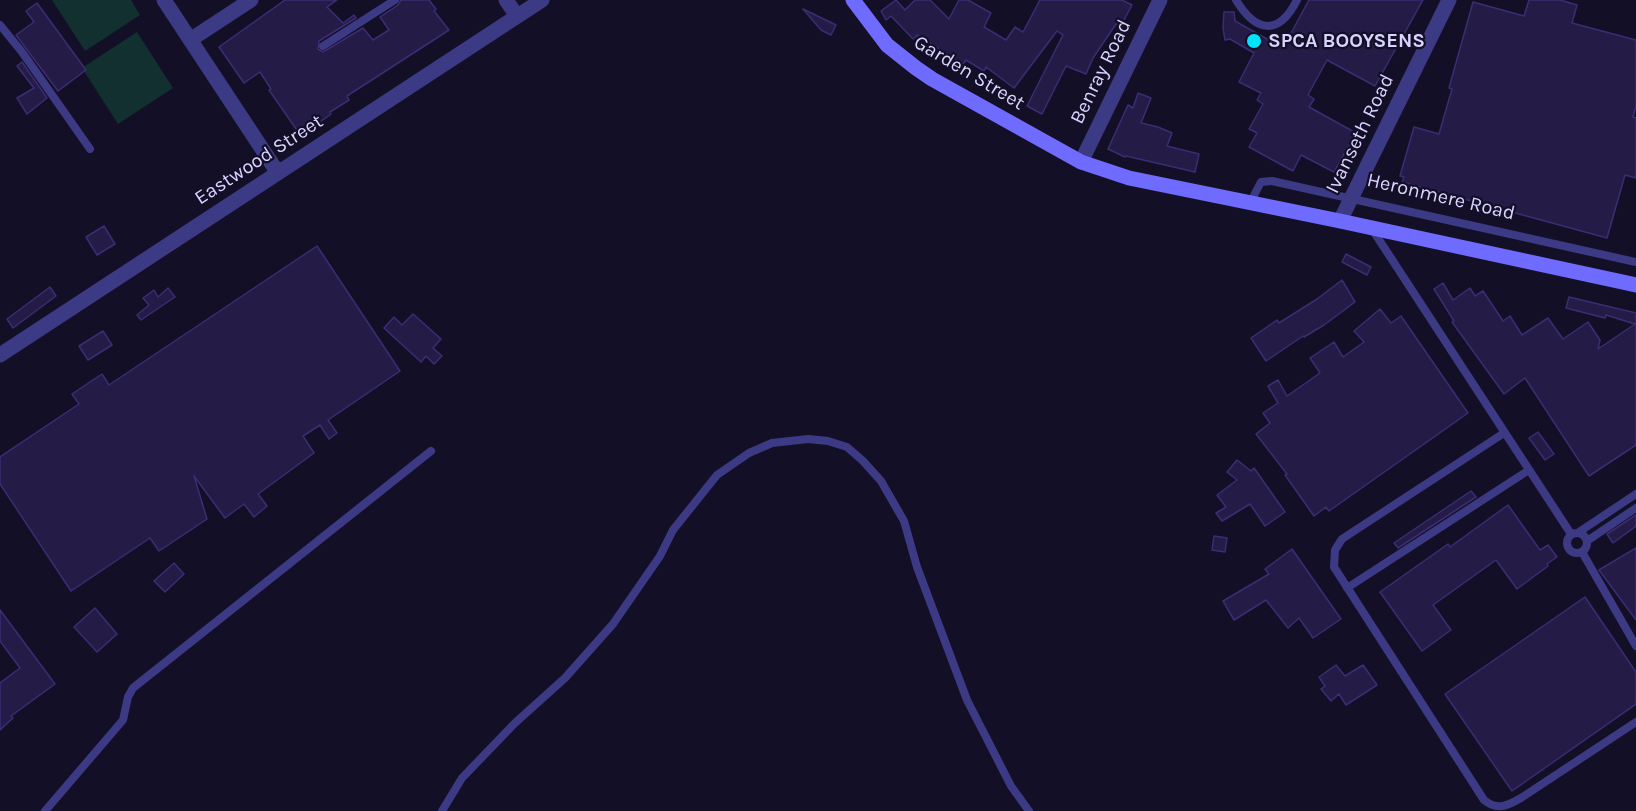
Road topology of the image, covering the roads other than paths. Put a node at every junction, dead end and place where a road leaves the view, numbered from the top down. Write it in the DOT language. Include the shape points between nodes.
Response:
graph roads {
  1 [pos="164,0"];
  2 [pos="251,0"];
  3 [pos="395,0"];
  4 [pos="506,0"];
  5 [pos="542,0"];
  6 [pos="853,0"];
  7 [pos="1160,0"];
  8 [pos="1236,0"];
  9 [pos="1297,0"];
  10 [pos="1449,0"];
  11 [pos="517,16"];
  12 [pos="0,25"];
  13 [pos="190,40"];
  14 [pos="322,46"];
  15 [pos="90,149"];
  16 [pos="1081,162"];
  17 [pos="278,173"];
  18 [pos="1352,198"];
  19 [pos="1250,203"];
  20 [pos="1340,221"];
  21 [pos="1371,228"];
  22 [pos="1636,262"];
  23 [pos="1636,285"];
  24 [pos="0,355"];
  25 [pos="1504,433"];
  26 [pos="431,451"];
  27 [pos="1529,470"];
  28 [pos="1636,494"];
  29 [pos="1636,508"];
  30 [pos="1575,533"];
  31 [pos="1587,541"];
  32 [pos="1582,552"];
  33 [pos="1347,588"];
  34 [pos="1636,646"];
  35 [pos="1636,722"];
  36 [pos="45,811"];
  37 [pos="442,811"];
  38 [pos="1029,811"];
  1 -- 13 [label="street"];
  2 -- 13 [label="street"];
  3 -- 14 [label="lane"];
  4 -- 11 [label="street"];
  5 -- 11 [label="street, Eastwood Street"];
  6 -- 16 [label="street, Garden Street" via="887,45 932,79"];
  7 -- 16 [label="street, Benray Road"];
  8 -- 9 [label="lane" via="1253,21 1271,25 1286,20"];
  10 -- 18 [label="street, Ivanseth Road"];
  11 -- 17 [label="street, Eastwood Street"];
  12 -- 15 [label="lane"];
  13 -- 17 [label="street"];
  16 -- 19 [label="street" via="1129,178"];
  17 -- 24 [label="street, Eastwood Street"];
  18 -- 19 [label="lane, Heronmere Road" via="1272,181 1261,182"];
  18 -- 20 [label="street, Ivanseth Road"];
  18 -- 22 [label="lane, Heronmere Road"];
  19 -- 20 [label="street"];
  20 -- 21 [label="street"];
  21 -- 23 [label="street"];
  21 -- 25 [label="lane"];
  25 -- 27 [label="lane"];
  25 -- 33 [label="lane" via="1342,539 1335,550 1334,567"];
  26 -- 36 [label="lane" via="133,688 123,720"];
  27 -- 30 [label="lane"];
  27 -- 33 [label="lane"];
  28 -- 30 [label="lane"];
  29 -- 31 [label="lane"];
  30 -- 31 [label="lane" via="1583,534"];
  30 -- 32 [label="lane" via="1566,540 1568,548 1574,553"];
  31 -- 32 [label="lane"];
  32 -- 34 [label="lane"];
  33 -- 35 [label="lane" via="1490,806 1506,807"];
  37 -- 38 [label="lane" via="462,778 565,678 613,624 660,556 673,530 717,475 772,442 808,439 847,447 881,481 904,521 917,567 967,700 1011,786"];
}
